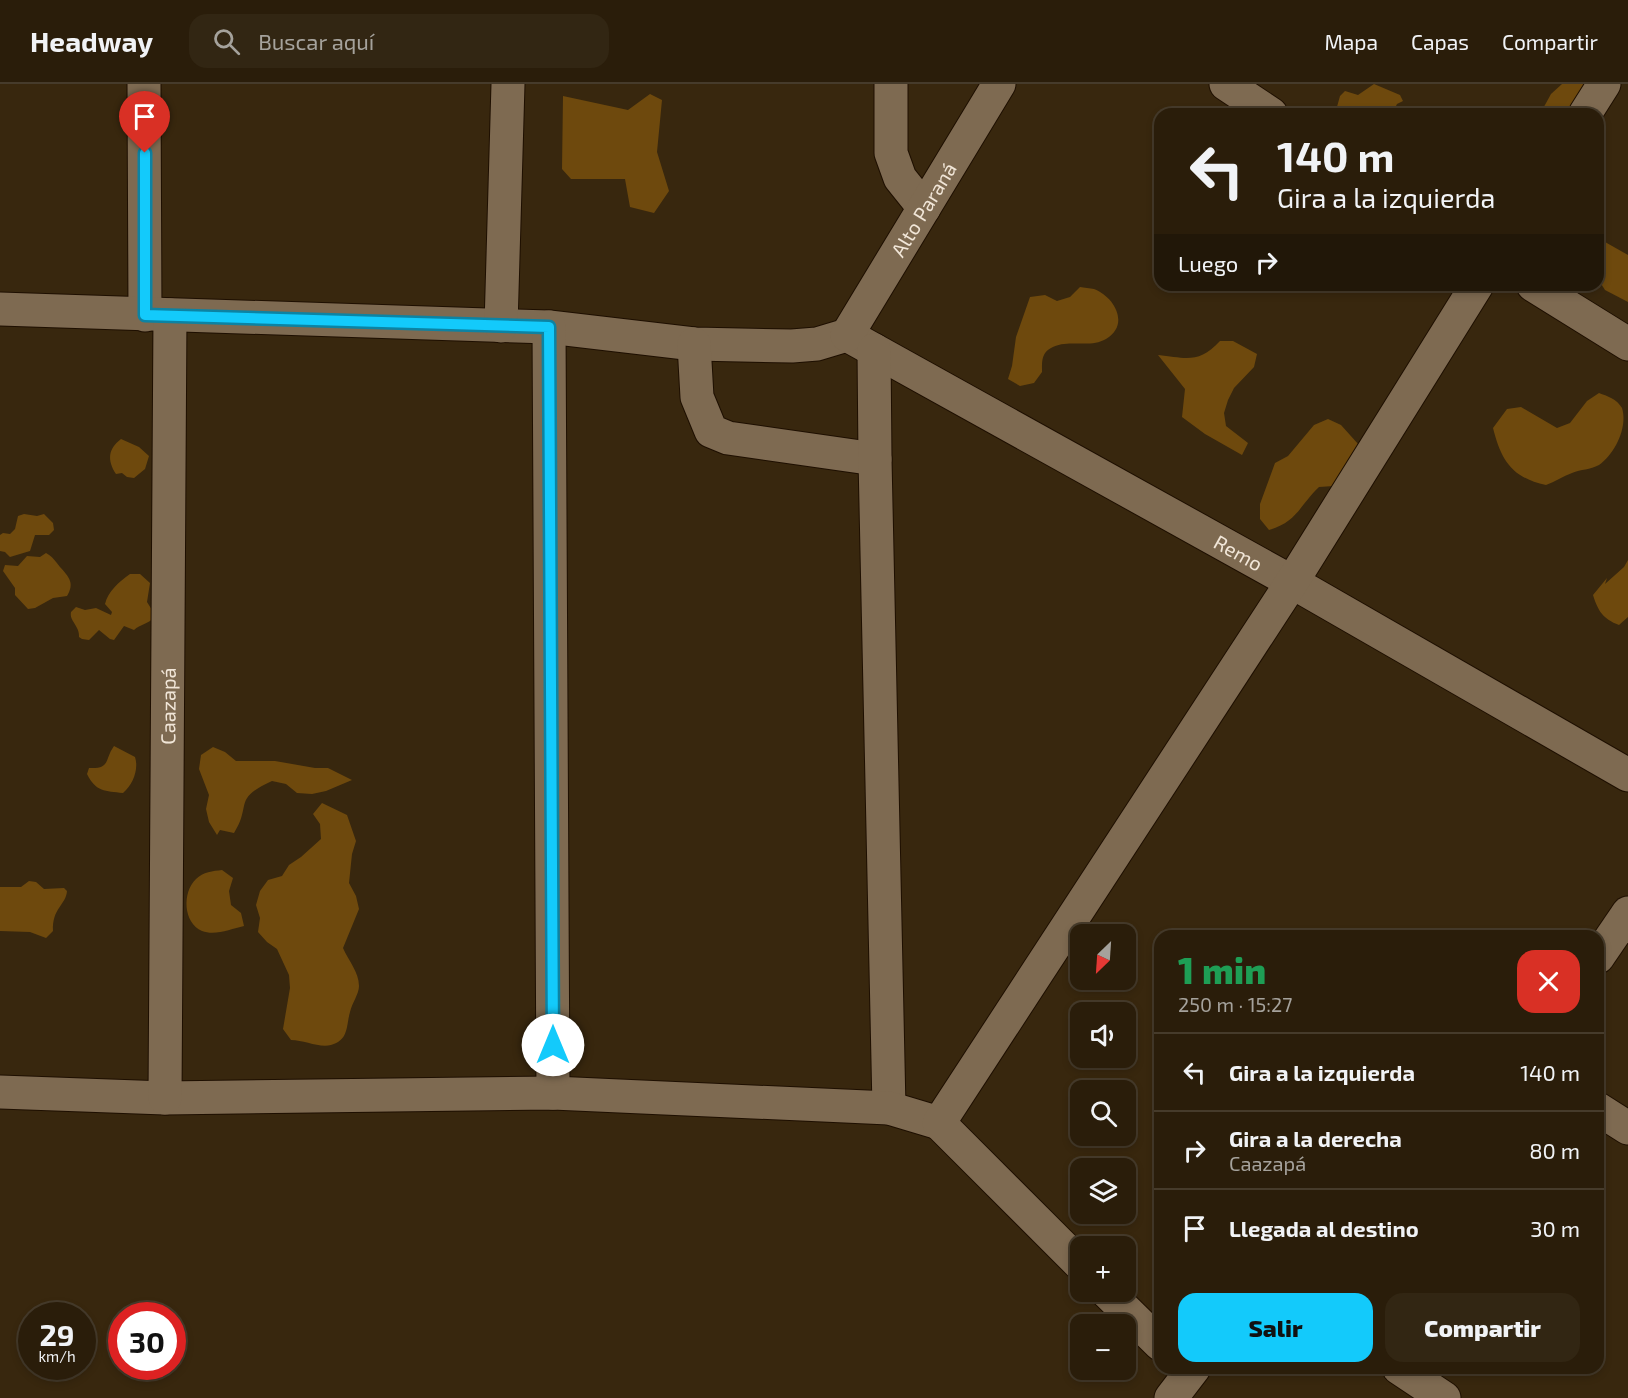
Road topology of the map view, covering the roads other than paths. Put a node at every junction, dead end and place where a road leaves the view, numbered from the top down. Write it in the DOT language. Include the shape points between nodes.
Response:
graph roads {
  1 [pos="144,84"];
  2 [pos="508,84"];
  3 [pos="891,84"];
  4 [pos="999,84"];
  5 [pos="1226,84"];
  6 [pos="1604,84"];
  7 [pos="1262,108"];
  8 [pos="1589,108"];
  9 [pos="924,208"];
  10 [pos="1472,291"];
  11 [pos="1543,291"];
  12 [pos="0,309"];
  13 [pos="158,315"];
  14 [pos="501,326"];
  15 [pos="549,327"];
  16 [pos="861,343"];
  17 [pos="694,344"];
  18 [pos="1628,344"];
  19 [pos="874,459"];
  20 [pos="1292,582"];
  21 [pos="1628,776"];
  22 [pos="1628,913"];
  23 [pos="1604,948"];
  24 [pos="0,1092"];
  25 [pos="553,1093"];
  26 [pos="165,1098"];
  27 [pos="889,1108"];
  28 [pos="1604,1113"];
  29 [pos="939,1123"];
  30 [pos="1628,1128"];
  31 [pos="1070,1254"];
  32 [pos="1117,1302"];
  33 [pos="1154,1338"];
  34 [pos="1408,1374"];
  35 [pos="1444,1398"];
  1 -- 13 [label="street, Caazapá"];
  2 -- 14 [label="street"];
  3 -- 9 [label="street" via="891,153 900,178"];
  4 -- 9 [label="street, Alto Paraná"];
  5 -- 7 [label="street"];
  6 -- 8 [label="street"];
  9 -- 16 [label="street, Alto Paraná"];
  10 -- 20 [label="street"];
  11 -- 18 [label="street"];
  12 -- 13 [label="street"];
  13 -- 14 [label="street"];
  13 -- 26 [label="street, Caazapá"];
  14 -- 15 [label="street"];
  15 -- 17 [label="street"];
  15 -- 25 [label="street"];
  16 -- 17 [label="street"];
  16 -- 19 [label="street"];
  16 -- 20 [label="street, Remo"];
  17 -- 19 [label="street" via="697,397 711,430 728,438"];
  19 -- 27 [label="street"];
  20 -- 21 [label="street, Remo"];
  20 -- 29 [label="street"];
  22 -- 23 [label="street"];
  24 -- 26 [label="street"];
  25 -- 26 [label="street"];
  25 -- 27 [label="street"];
  27 -- 29 [label="street"];
  28 -- 30 [label="street"];
  29 -- 31 [label="street"];
  32 -- 33 [label="street"];
  34 -- 35 [label="street"];
}
